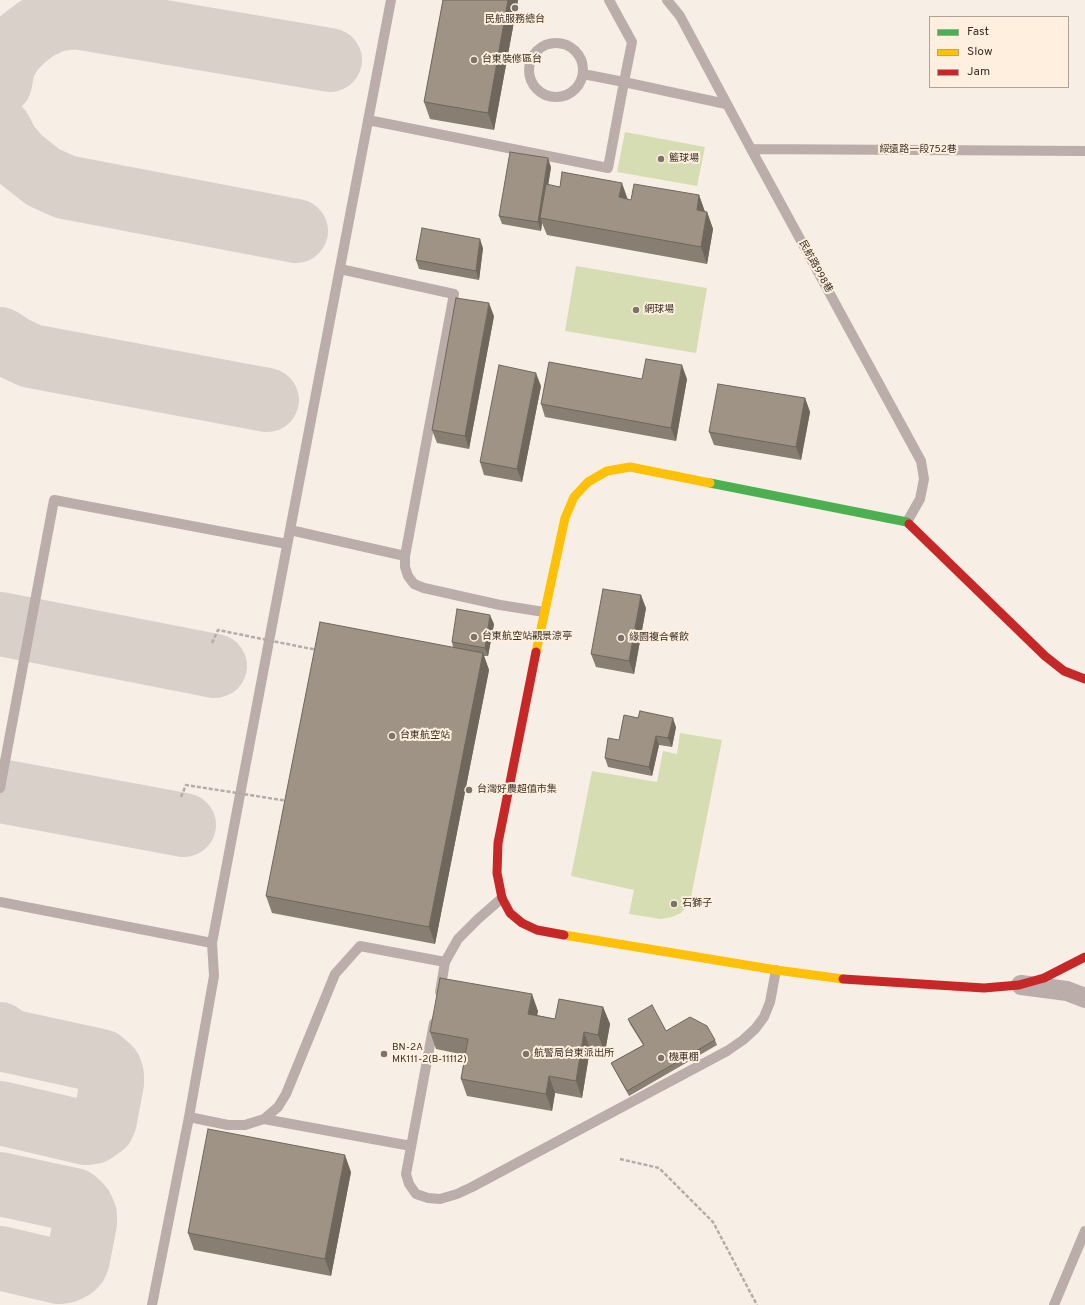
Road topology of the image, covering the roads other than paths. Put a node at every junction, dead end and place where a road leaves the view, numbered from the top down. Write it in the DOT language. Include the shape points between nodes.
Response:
graph roads {
  1 [pos="391,0"];
  2 [pos="609,0"];
  3 [pos="667,0"];
  4 [pos="673,0"];
  5 [pos="680,16"];
  6 [pos="583,74"];
  7 [pos="624,82"];
  8 [pos="726,104"];
  9 [pos="368,120"];
  10 [pos="750,149"];
  11 [pos="1085,151"];
  12 [pos="340,269"];
  13 [pos="907,522"];
  14 [pos="290,530"];
  15 [pos="287,544"];
  16 [pos="405,556"];
  17 [pos="544,612"];
  18 [pos="1085,679"];
  19 [pos="0,788"];
  20 [pos="502,898"];
  21 [pos="0,902"];
  22 [pos="212,943"];
  23 [pos="1085,957"];
  24 [pos="445,962"];
  25 [pos="776,970"];
  26 [pos="1019,985"];
  27 [pos="1085,998"];
  28 [pos="438,1000"];
  29 [pos="435,1016"];
  30 [pos="189,1117"];
  31 [pos="264,1119"];
  32 [pos="411,1146"];
  33 [pos="1085,1231"];
  34 [pos="152,1305"];
  35 [pos="1054,1305"];
  1 -- 9 [label="lane"];
  2 -- 7 [label="lane" via="632,42"];
  3 -- 5 [label="lane, 民航路998巷"];
  4 -- 5 [label="lane, 民航路998巷"];
  5 -- 8 [label="lane, 民航路998巷"];
  6 -- 6 [label="lane" via="580,56 566,44 557,42 539,47 529,63 530,80 542,94 550,97 568,95 575,90"];
  6 -- 7 [label="lane"];
  7 -- 8 [label="lane"];
  7 -- 9 [label="lane" via="608,168"];
  8 -- 10 [label="lane, 民航路998巷"];
  9 -- 12 [label="lane"];
  10 -- 11 [label="lane, 綏遠路一段752巷"];
  10 -- 13 [label="lane, 民航路998巷" via="921,461 924,479 920,499"];
  12 -- 14 [label="lane"];
  12 -- 16 [label="lane" via="454,294"];
  13 -- 17 [label="street" via="630,467 607,471 588,482 574,497 565,518"];
  13 -- 18 [label="street" via="1044,656 1064,671"];
  14 -- 15 [label="lane"];
  14 -- 16 [label="lane"];
  15 -- 19 [label="lane" via="54,500"];
  15 -- 22 [label="lane"];
  16 -- 17 [label="lane" via="405,567 414,584"];
  17 -- 20 [label="street" via="498,843 496,873"];
  20 -- 24 [label="lane" via="458,939"];
  20 -- 25 [label="street" via="510,913 522,924 537,930"];
  21 -- 22 [label="lane"];
  22 -- 30 [label="lane" via="214,976"];
  23 -- 26 [label="street" via="1044,978"];
  24 -- 28 [label="lane"];
  24 -- 31 [label="lane" via="360,946 335,974 286,1094 278,1107"];
  25 -- 26 [label="street" via="846,979 976,988"];
  25 -- 32 [label="lane" via="770,1002 764,1017 743,1040 727,1051 472,1187 440,1199 416,1194 406,1174"];
  26 -- 27 [label="street" via="1067,991"];
  29 -- 32 [label="lane"];
  30 -- 31 [label="lane" via="228,1125 245,1125"];
  30 -- 34 [label="lane"];
  31 -- 32 [label="lane"];
  33 -- 35 [label="lane"];
}
